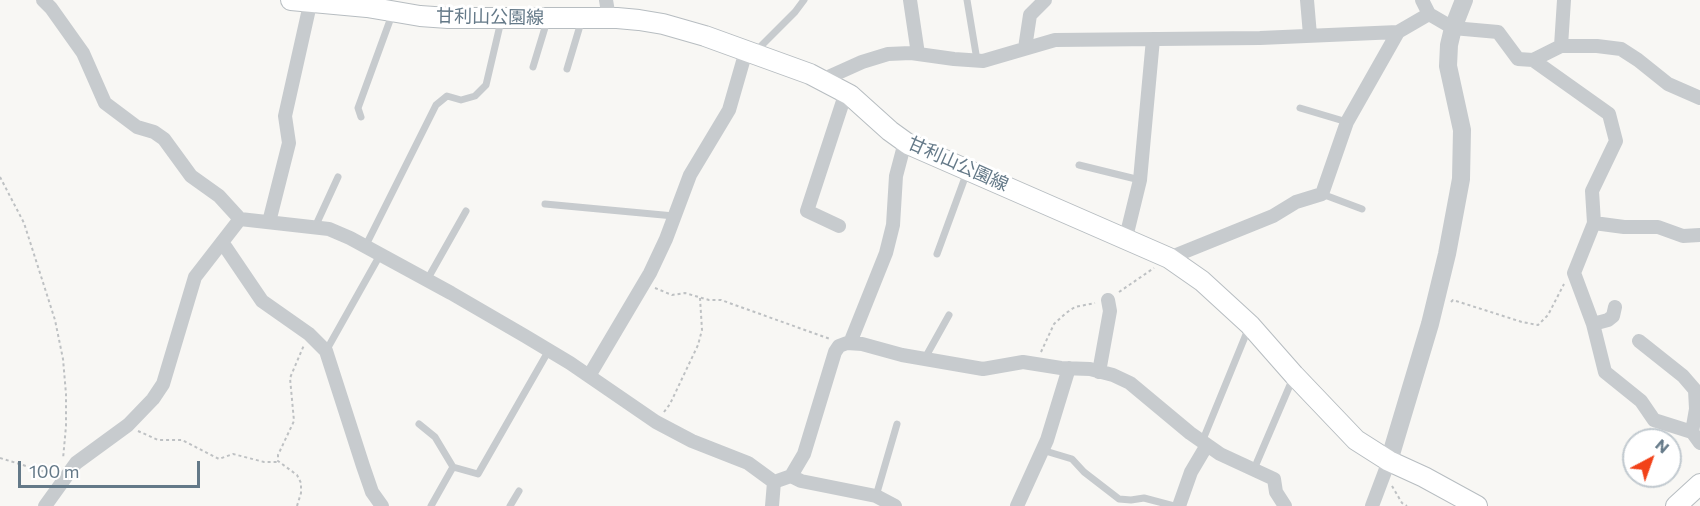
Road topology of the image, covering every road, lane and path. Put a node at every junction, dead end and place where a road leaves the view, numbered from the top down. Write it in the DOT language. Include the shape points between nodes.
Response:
graph roads {
  1 [pos="43,0"];
  2 [pos="804,0"];
  3 [pos="910,0"];
  4 [pos="967,0"];
  5 [pos="1045,0"];
  6 [pos="1307,0"];
  7 [pos="1422,0"];
  8 [pos="1464,0"];
  9 [pos="1564,0"];
  10 [pos="304,1"];
  11 [pos="608,9"];
  12 [pos="394,11"];
  13 [pos="1429,14"];
  14 [pos="502,17"];
  15 [pos="548,18"];
  16 [pos="582,19"];
  17 [pos="1453,28"];
  18 [pos="1398,32"];
  19 [pos="1310,35"];
  20 [pos="1153,39"];
  21 [pos="1561,45"];
  22 [pos="1025,48"];
  23 [pos="749,52"];
  24 [pos="918,54"];
  25 [pos="977,60"];
  26 [pos="1533,60"];
  27 [pos="533,67"];
  28 [pos="567,69"];
  29 [pos="822,80"];
  30 [pos="846,92"];
  31 [pos="1700,98"];
  32 [pos="1300,108"];
  33 [pos="361,117"];
  34 [pos="1347,122"];
  35 [pos="905,142"];
  36 [pos="1079,165"];
  37 [pos="967,170"];
  38 [pos="0,177"];
  39 [pos="338,177"];
  40 [pos="1140,180"];
  41 [pos="1322,194"];
  42 [pos="545,204"];
  43 [pos="1362,209"];
  44 [pos="466,211"];
  45 [pos="674,216"];
  46 [pos="240,219"];
  47 [pos="269,222"];
  48 [pos="1594,222"];
  49 [pos="839,226"];
  50 [pos="315,227"];
  51 [pos="1700,235"];
  52 [pos="1124,237"];
  53 [pos="222,242"];
  54 [pos="365,247"];
  55 [pos="937,254"];
  56 [pos="380,255"];
  57 [pos="1169,258"];
  58 [pos="1574,273"];
  59 [pos="427,280"];
  60 [pos="644,284"];
  61 [pos="700,298"];
  62 [pos="1108,300"];
  63 [pos="1447,305"];
  64 [pos="1615,307"];
  65 [pos="949,315"];
  66 [pos="1593,324"];
  67 [pos="1250,325"];
  68 [pos="309,334"];
  69 [pos="1639,341"];
  70 [pos="845,345"];
  71 [pos="549,350"];
  72 [pos="326,351"];
  73 [pos="925,358"];
  74 [pos="1069,368"];
  75 [pos="1099,372"];
  76 [pos="1294,375"];
  77 [pos="589,376"];
  78 [pos="656,422"];
  79 [pos="419,424"];
  80 [pos="897,424"];
  81 [pos="128,425"];
  82 [pos="1696,437"];
  83 [pos="1204,443"];
  84 [pos="1042,450"];
  85 [pos="0,458"];
  86 [pos="278,461"];
  87 [pos="453,467"];
  88 [pos="1386,467"];
  89 [pos="1254,470"];
  90 [pos="790,476"];
  91 [pos="64,478"];
  92 [pos="774,482"];
  93 [pos="1700,484"];
  94 [pos="519,490"];
  95 [pos="876,496"];
  96 [pos="435,505"];
  97 [pos="45,506"];
  98 [pos="297,506"];
  99 [pos="382,506"];
  100 [pos="510,506"];
  101 [pos="772,506"];
  102 [pos="895,506"];
  103 [pos="1017,506"];
  104 [pos="1174,506"];
  105 [pos="1179,506"];
  106 [pos="1285,506"];
  107 [pos="1372,506"];
  108 [pos="1407,506"];
  109 [pos="1477,506"];
  110 [pos="1676,506"];
  1 -- 46 [label="street" via="83,52 105,102 137,127 164,139 191,176 219,196"];
  2 -- 23 [label="lane"];
  3 -- 24 [label="street"];
  4 -- 25 [label="lane"];
  5 -- 22 [label="street" via="1030,15"];
  6 -- 19 [label="street"];
  7 -- 13 [label="street"];
  8 -- 17 [label="street"];
  9 -- 21 [label="street"];
  10 -- 12 [label="main road, 甘利山公園線"];
  10 -- 47 [label="street" via="285,116 288,143"];
  11 -- 16 [label="main road, 甘利山公園線"];
  11 -- 23 [label="main road, 甘利山公園線" via="628,19 663,24"];
  12 -- 14 [label="main road, 甘利山公園線" via="448,18"];
  12 -- 33 [label="lane" via="358,108"];
  13 -- 17 [label="street"];
  13 -- 18 [label="street"];
  14 -- 15 [label="main road, 甘利山公園線"];
  14 -- 54 [label="lane" via="486,85 475,96 461,100 447,96 436,105"];
  15 -- 16 [label="main road, 甘利山公園線"];
  15 -- 27 [label="lane"];
  16 -- 28 [label="lane"];
  17 -- 26 [label="street" via="1498,32 1518,59"];
  17 -- 88 [label="street" via="1448,66 1462,130 1461,179 1432,314"];
  18 -- 19 [label="street"];
  18 -- 34 [label="street"];
  19 -- 20 [label="street"];
  20 -- 22 [label="street" via="1055,40"];
  20 -- 40 [label="street"];
  21 -- 26 [label="street"];
  21 -- 31 [label="street" via="1621,49 1668,84"];
  22 -- 25 [label="street"];
  23 -- 29 [label="main road, 甘利山公園線"];
  23 -- 45 [label="street" via="729,110 690,175"];
  24 -- 25 [label="street"];
  24 -- 29 [label="street" via="888,54"];
  26 -- 48 [label="street" via="1609,114 1616,141 1592,191"];
  29 -- 30 [label="main road, 甘利山公園線"];
  30 -- 35 [label="main road, 甘利山公園線"];
  30 -- 49 [label="street" via="807,211"];
  32 -- 34 [label="lane"];
  34 -- 41 [label="street"];
  35 -- 37 [label="main road, 甘利山公園線"];
  35 -- 70 [label="street" via="896,176 888,244"];
  36 -- 40 [label="lane"];
  37 -- 52 [label="main road, 甘利山公園線"];
  37 -- 55 [label="lane"];
  38 -- 91 [label="path" via="24,223 55,320 66,394"];
  39 -- 50 [label="lane"];
  40 -- 52 [label="street"];
  41 -- 43 [label="lane"];
  41 -- 57 [label="street"];
  42 -- 45 [label="lane"];
  44 -- 59 [label="lane"];
  45 -- 60 [label="street"];
  46 -- 47 [label="street"];
  46 -- 53 [label="street"];
  47 -- 50 [label="street"];
  48 -- 51 [label="street" via="1658,227 1683,236"];
  48 -- 58 [label="street"];
  50 -- 54 [label="street" via="329,229"];
  52 -- 57 [label="main road, 甘利山公園線"];
  53 -- 68 [label="street" via="262,301"];
  53 -- 81 [label="street" via="195,277 163,384"];
  54 -- 56 [label="street"];
  56 -- 59 [label="street"];
  56 -- 72 [label="lane"];
  57 -- 67 [label="main road, 甘利山公園線" via="1202,281"];
  58 -- 63 [label="path" via="1538,325 1453,300"];
  58 -- 66 [label="street"];
  59 -- 71 [label="street"];
  60 -- 61 [label="path" via="672,295 684,293"];
  60 -- 77 [label="street"];
  61 -- 70 [label="path" via="721,300"];
  61 -- 78 [label="path" via="702,330 698,345 670,404"];
  62 -- 75 [label="street" via="1110,311"];
  64 -- 66 [label="street" via="1608,320"];
  65 -- 73 [label="lane"];
  66 -- 82 [label="street" via="1605,372 1641,400 1654,420"];
  67 -- 76 [label="main road, 甘利山公園線"];
  67 -- 83 [label="lane"];
  68 -- 72 [label="street"];
  68 -- 86 [label="path" via="290,378 294,421"];
  69 -- 82 [label="street" via="1695,390"];
  70 -- 73 [label="street" via="862,344"];
  70 -- 90 [label="street" via="835,352 804,454"];
  71 -- 77 [label="street"];
  71 -- 87 [label="lane" via="478,474"];
  72 -- 99 [label="street" via="372,492"];
  73 -- 74 [label="street" via="983,369 1023,362"];
  74 -- 75 [label="street"];
  74 -- 84 [label="street"];
  75 -- 83 [label="street" via="1130,383"];
  76 -- 88 [label="main road, 甘利山公園線"];
  76 -- 89 [label="lane"];
  77 -- 78 [label="street"];
  78 -- 92 [label="street" via="748,463"];
  79 -- 87 [label="lane" via="435,437"];
  80 -- 95 [label="lane"];
  81 -- 86 [label="path" via="158,440 182,440 219,459 233,454 264,462"];
  81 -- 91 [label="street" via="76,463"];
  83 -- 89 [label="street"];
  83 -- 105 [label="street"];
  84 -- 103 [label="street"];
  84 -- 104 [label="lane" via="1072,459 1119,499 1144,498"];
  85 -- 91 [label="path"];
  86 -- 98 [label="path" via="297,475 301,483"];
  87 -- 96 [label="lane"];
  88 -- 107 [label="street"];
  88 -- 108 [label="path"];
  88 -- 109 [label="main road, 甘利山公園線" via="1424,477"];
  89 -- 106 [label="street" via="1274,479 1276,492"];
  90 -- 92 [label="street"];
  90 -- 95 [label="street"];
  91 -- 97 [label="street"];
  92 -- 101 [label="street"];
  93 -- 110 [label="main road"];
  94 -- 100 [label="lane"];
  95 -- 102 [label="street"];
}
